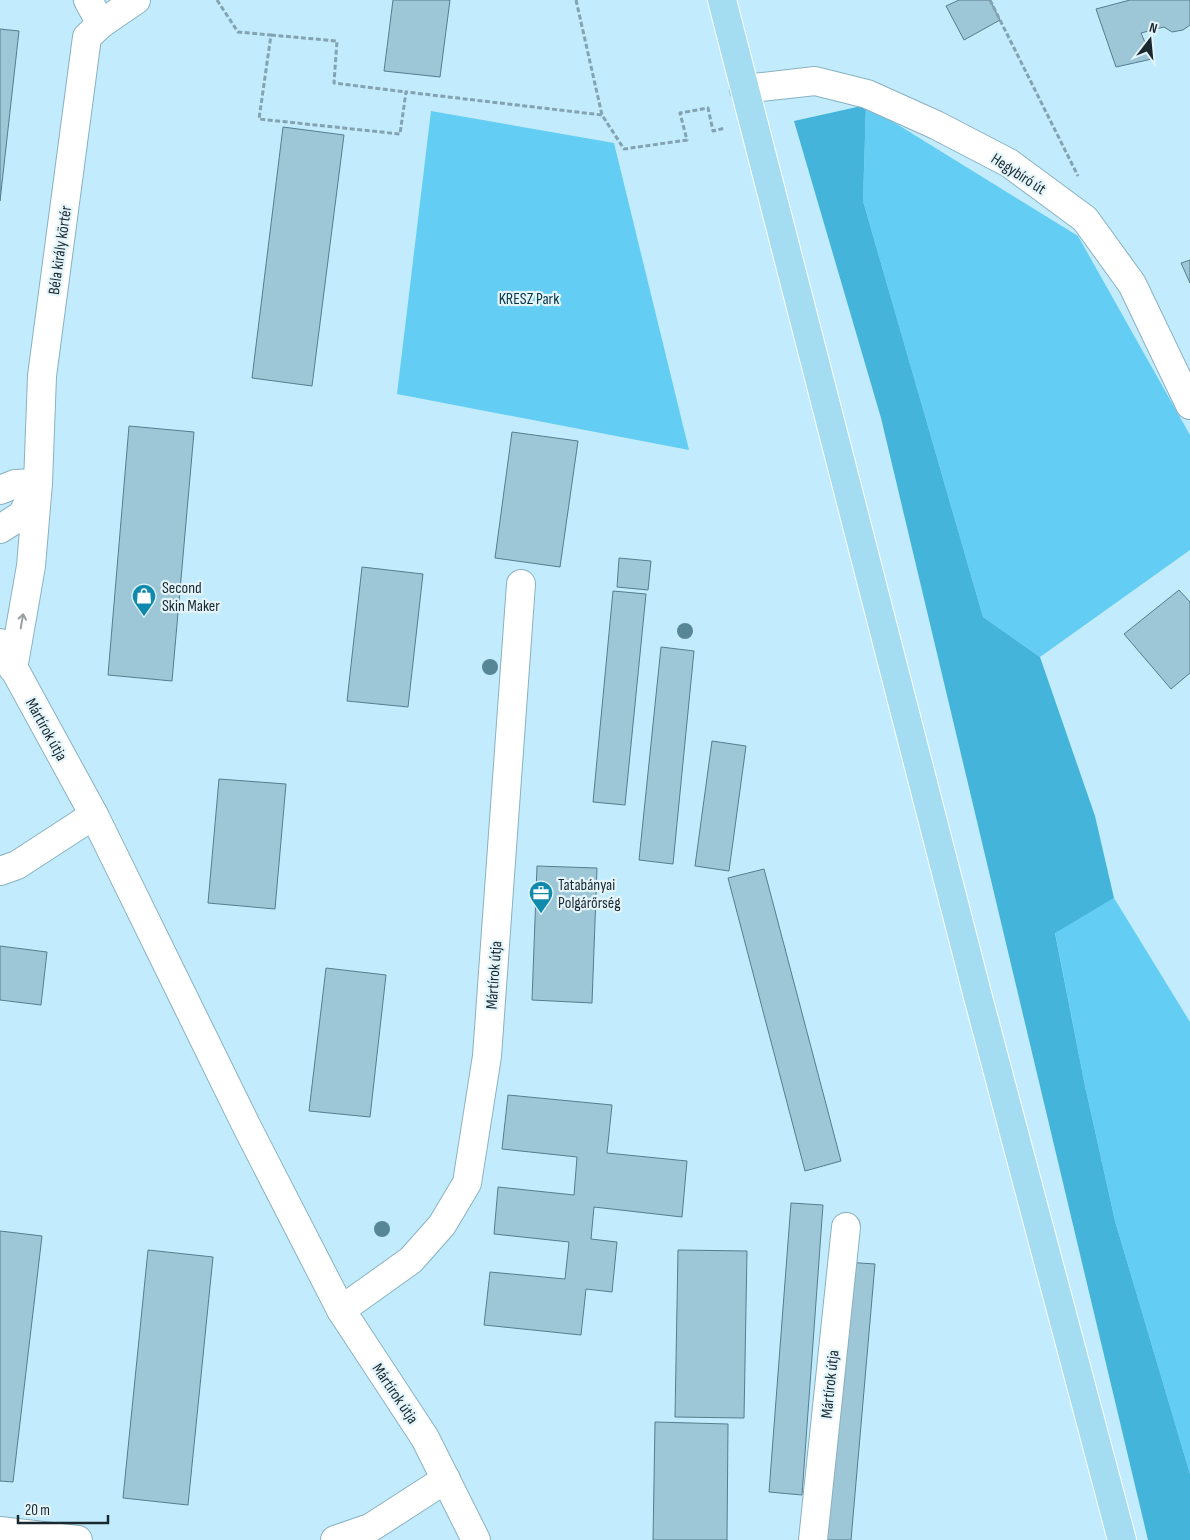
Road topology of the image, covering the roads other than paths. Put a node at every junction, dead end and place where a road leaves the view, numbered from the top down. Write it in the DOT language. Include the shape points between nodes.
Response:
graph roads {
  1 [pos="88,0"];
  2 [pos="136,0"];
  3 [pos="722,0"];
  4 [pos="101,24"];
  5 [pos="744,89"];
  6 [pos="1190,405"];
  7 [pos="38,483"];
  8 [pos="0,490"];
  9 [pos="0,528"];
  10 [pos="521,584"];
  11 [pos="0,643"];
  12 [pos="13,669"];
  13 [pos="94,815"];
  14 [pos="0,871"];
  15 [pos="846,1227"];
  16 [pos="341,1310"];
  17 [pos="446,1479"];
  18 [pos="0,1531"];
  19 [pos="78,1540"];
  20 [pos="335,1540"];
  21 [pos="476,1540"];
  22 [pos="813,1540"];
  23 [pos="1122,1540"];
  1 -- 4 [label="street"];
  2 -- 4 [label="street, Béla király körtér"];
  3 -- 5 [label="main road"];
  4 -- 7 [label="street, Béla király körtér" via="87,37 42,376"];
  5 -- 6 [label="street, Hegybíró út" via="815,82 867,94 1009,163 1085,219 1132,284"];
  5 -- 23 [label="main road"];
  7 -- 8 [label="street" via="15,484"];
  7 -- 9 [label="street, Béla király körtér" via="22,515"];
  12 -- 7 [label="street, Béla király körtér, one-way" via="31,566"];
  10 -- 16 [label="street, Mártírok útja" via="487,1056 467,1183 442,1225 411,1260"];
  11 -- 12 [label="street, Mártírok útja"];
  12 -- 13 [label="street, Mártírok útja"];
  13 -- 14 [label="street" via="17,865"];
  13 -- 16 [label="street, Mártírok útja"];
  15 -- 22 [label="street, Mártírok útja"];
  16 -- 17 [label="street, Mártírok útja" via="425,1438"];
  17 -- 20 [label="street" via="370,1528"];
  17 -- 21 [label="street, Mártírok útja"];
  18 -- 19 [label="street"];
}
